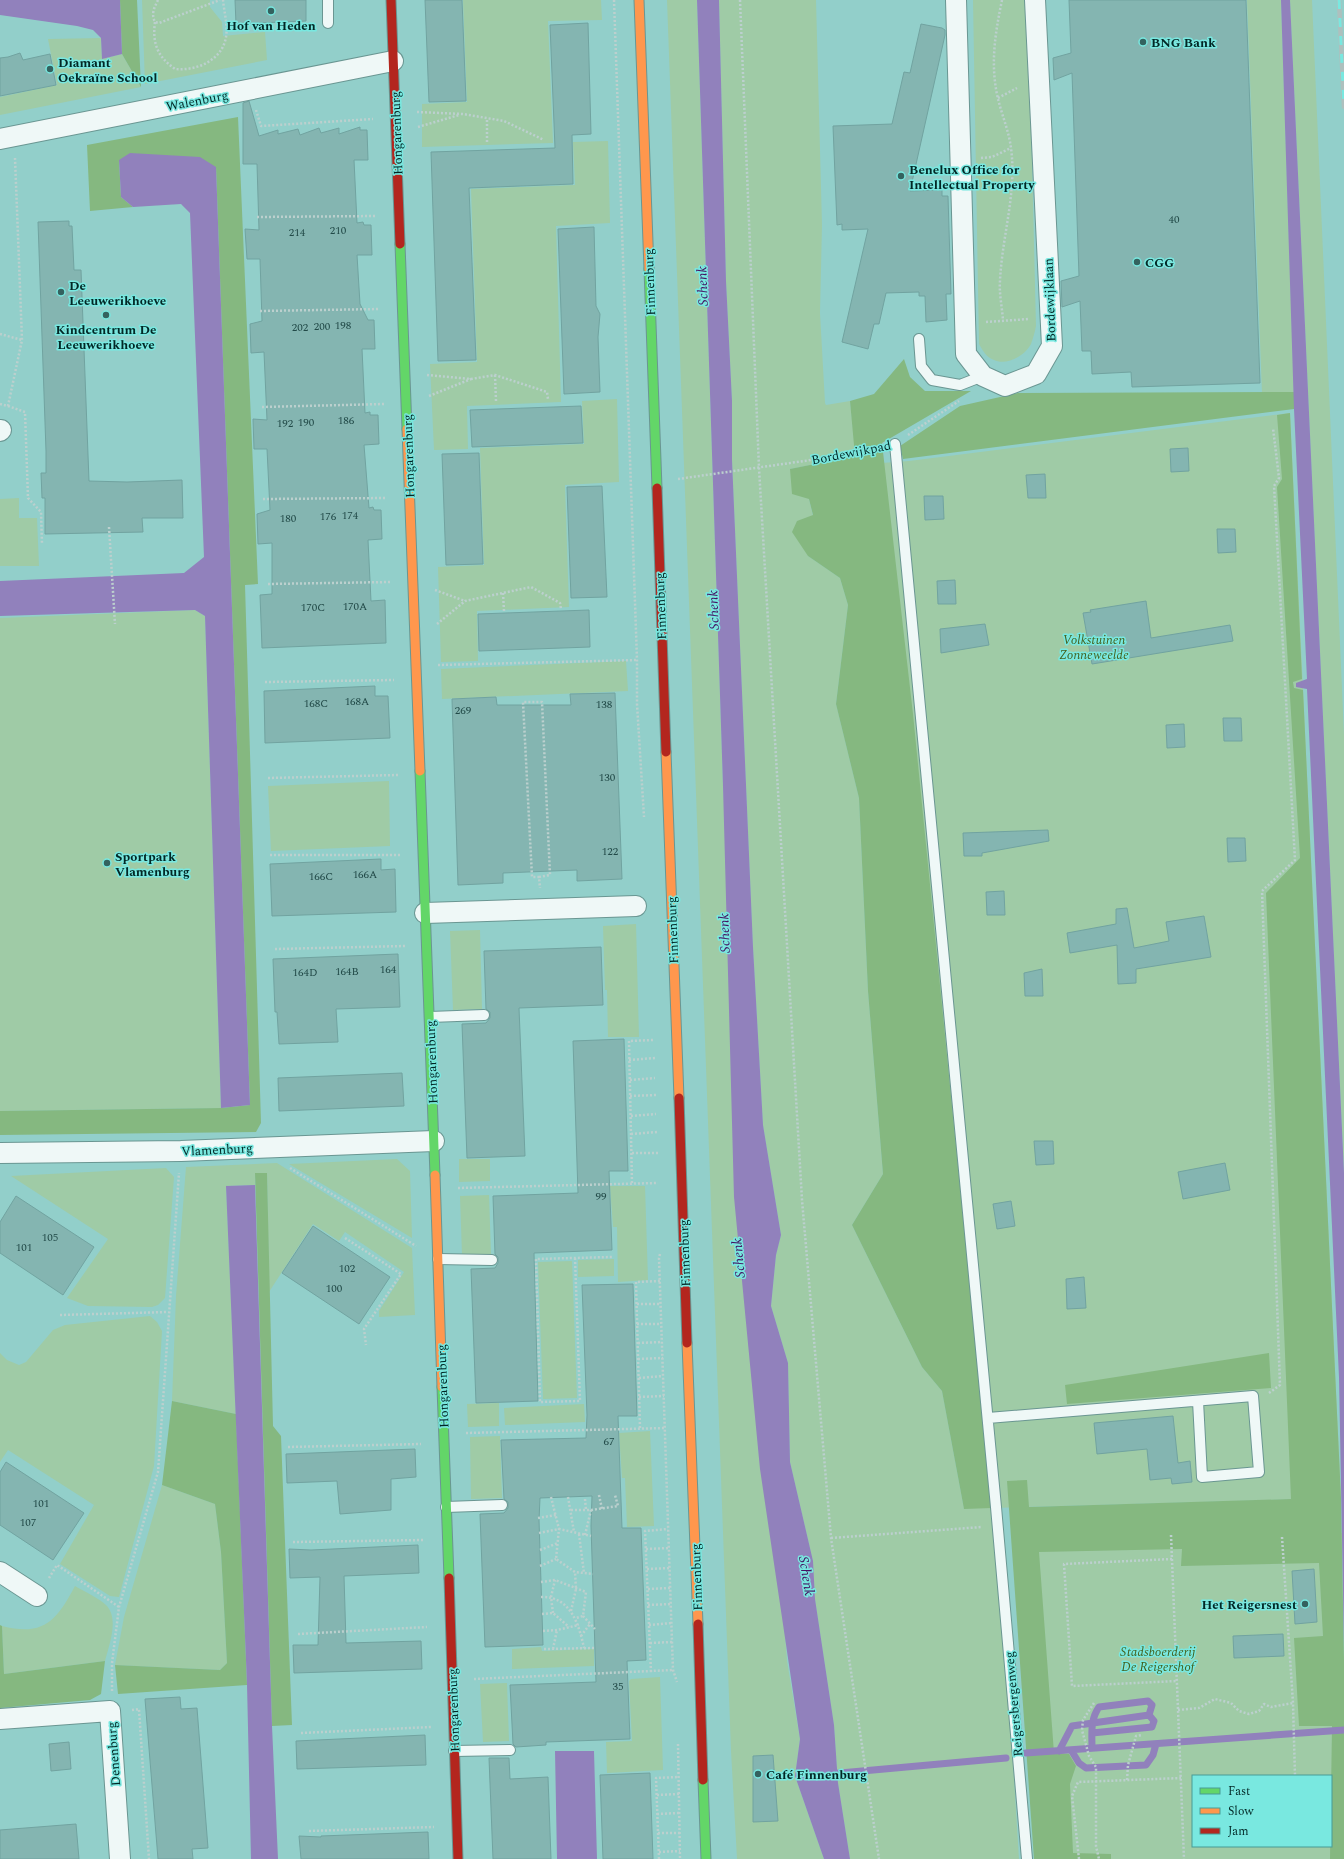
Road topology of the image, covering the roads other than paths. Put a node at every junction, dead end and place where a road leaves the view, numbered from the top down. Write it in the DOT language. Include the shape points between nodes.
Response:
graph roads {
  1 [pos="328,0"];
  2 [pos="391,0"];
  3 [pos="639,0"];
  4 [pos="956,0"];
  5 [pos="1035,0"];
  6 [pos="328,23"];
  7 [pos="393,61"];
  8 [pos="7,138"];
  9 [pos="919,339"];
  10 [pos="983,376"];
  11 [pos="895,444"];
  12 [pos="636,906"];
  13 [pos="426,913"];
  14 [pos="484,1015"];
  15 [pos="430,1017"];
  16 [pos="434,1141"];
  17 [pos="0,1153"];
  18 [pos="438,1259"];
  19 [pos="492,1260"];
  20 [pos="1198,1401"];
  21 [pos="988,1418"];
  22 [pos="502,1505"];
  23 [pos="446,1506"];
  24 [pos="0,1572"];
  25 [pos="37,1596"];
  26 [pos="0,1719"];
  27 [pos="510,1750"];
  28 [pos="454,1751"];
  29 [pos="120,1859"];
  30 [pos="458,1859"];
  31 [pos="706,1859"];
  32 [pos="1027,1859"];
  1 -- 6 [label="lane"];
  2 -- 7 [label="street, Hongarenburg"];
  3 -- 31 [label="street, Finnenburg"];
  4 -- 10 [label="street, Bordewijklaan" via="966,354"];
  5 -- 10 [label="street, Bordewijklaan" via="1052,346 1036,374 1005,386"];
  7 -- 8 [label="street, Walenburg"];
  7 -- 13 [label="street, Hongarenburg"];
  9 -- 10 [label="lane" via="921,366 932,380 960,385"];
  11 -- 21 [label="lane, Reigersbergenweg"];
  12 -- 13 [label="street"];
  13 -- 15 [label="street, Hongarenburg"];
  14 -- 15 [label="lane"];
  15 -- 16 [label="street, Hongarenburg"];
  16 -- 17 [label="street, Vlamenburg" via="181,1152"];
  16 -- 18 [label="street, Hongarenburg"];
  18 -- 19 [label="lane"];
  18 -- 23 [label="street, Hongarenburg"];
  20 -- 20 [label="lane" via="1253,1396 1259,1472 1202,1477"];
  20 -- 21 [label="lane"];
  21 -- 32 [label="lane, Reigersbergenweg"];
  22 -- 23 [label="lane"];
  23 -- 28 [label="street, Hongarenburg"];
  24 -- 25 [label="street"];
  26 -- 29 [label="street, Denenburg" via="110,1711"];
  27 -- 28 [label="lane"];
  28 -- 30 [label="street, Hongarenburg"];
}
